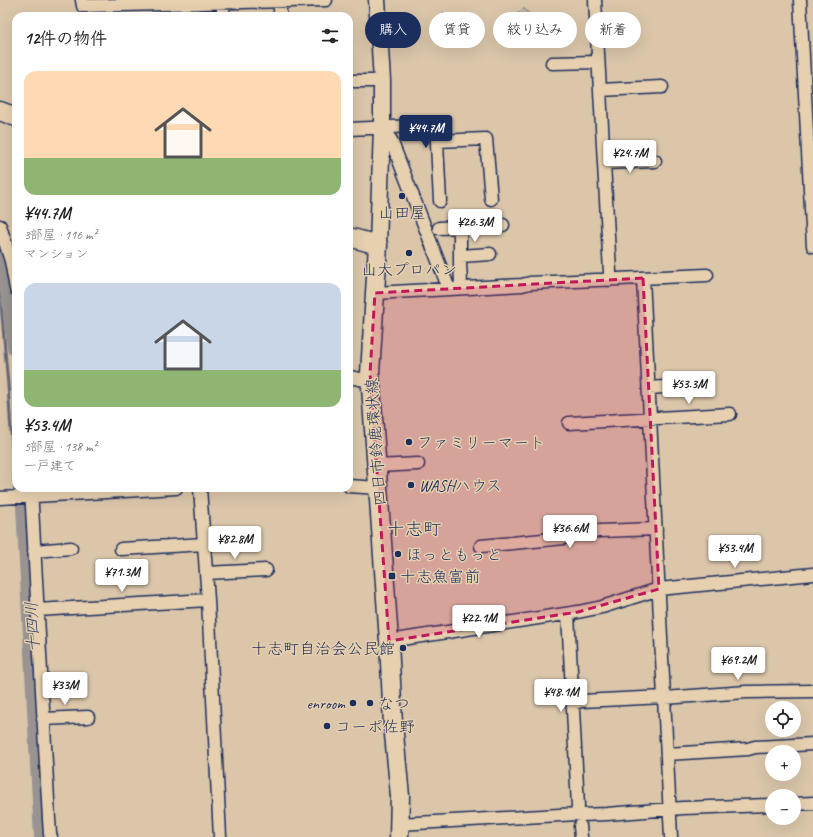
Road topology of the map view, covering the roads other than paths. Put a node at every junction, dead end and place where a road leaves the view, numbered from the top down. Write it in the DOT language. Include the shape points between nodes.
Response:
graph roads {
  1 [pos="82,0"];
  2 [pos="326,0"];
  3 [pos="377,0"];
  4 [pos="595,0"];
  5 [pos="800,0"];
  6 [pos="223,1"];
  7 [pos="280,1"];
  8 [pos="112,3"];
  9 [pos="193,3"];
  10 [pos="142,10"];
  11 [pos="193,12"];
  12 [pos="223,12"];
  13 [pos="280,12"];
  14 [pos="598,62"];
  15 [pos="552,63"];
  16 [pos="353,81"];
  17 [pos="382,81"];
  18 [pos="662,87"];
  19 [pos="600,90"];
  20 [pos="0,111"];
  21 [pos="12,116"];
  22 [pos="382,128"];
  23 [pos="353,129"];
  24 [pos="437,141"];
  25 [pos="655,161"];
  26 [pos="604,163"];
  27 [pos="491,199"];
  28 [pos="440,201"];
  29 [pos="503,225"];
  30 [pos="0,226"];
  31 [pos="460,227"];
  32 [pos="439,228"];
  33 [pos="353,238"];
  34 [pos="378,245"];
  35 [pos="813,246"];
  36 [pos="490,254"];
  37 [pos="461,256"];
  38 [pos="12,267"];
  39 [pos="707,275"];
  40 [pos="643,278"];
  41 [pos="609,280"];
  42 [pos="455,288"];
  43 [pos="375,293"];
  44 [pos="353,378"];
  45 [pos="371,381"];
  46 [pos="694,385"];
  47 [pos="649,388"];
  48 [pos="730,414"];
  49 [pos="650,420"];
  50 [pos="569,423"];
  51 [pos="418,464"];
  52 [pos="377,466"];
  53 [pos="353,486"];
  54 [pos="378,488"];
  55 [pos="77,492"];
  56 [pos="200,492"];
  57 [pos="28,494"];
  58 [pos="0,498"];
  59 [pos="656,529"];
  60 [pos="204,544"];
  61 [pos="481,546"];
  62 [pos="71,548"];
  63 [pos="121,550"];
  64 [pos="34,551"];
  65 [pos="266,570"];
  66 [pos="206,573"];
  67 [pos="813,574"];
  68 [pos="659,589"];
  69 [pos="208,600"];
  70 [pos="37,610"];
  71 [pos="568,614"];
  72 [pos="389,641"];
  73 [pos="813,691"];
  74 [pos="664,698"];
  75 [pos="572,704"];
  76 [pos="88,716"];
  77 [pos="43,719"];
  78 [pos="813,744"];
  79 [pos="667,754"];
  80 [pos="813,803"];
  81 [pos="801,804"];
  82 [pos="765,805"];
  83 [pos="670,809"];
  84 [pos="576,814"];
  85 [pos="399,830"];
  86 [pos="51,837"];
  87 [pos="220,837"];
  88 [pos="671,837"];
  1 -- 8 [label="street" via="83,6"];
  2 -- 7 [label="street"];
  3 -- 17 [label="street"];
  4 -- 14 [label="street"];
  5 -- 35 [label="street"];
  6 -- 7 [label="street"];
  6 -- 9 [label="street"];
  6 -- 12 [label="street"];
  7 -- 13 [label="street"];
  8 -- 10 [label="street"];
  9 -- 10 [label="street"];
  9 -- 11 [label="street"];
  14 -- 15 [label="street"];
  14 -- 19 [label="street"];
  16 -- 17 [label="street"];
  17 -- 22 [label="street"];
  18 -- 19 [label="street"];
  19 -- 26 [label="street"];
  20 -- 21 [label="main road"];
  22 -- 23 [label="street"];
  22 -- 24 [label="street" via="436,125"];
  22 -- 34 [label="street"];
  22 -- 42 [label="street" via="391,140"];
  24 -- 27 [label="street" via="486,139"];
  24 -- 28 [label="street"];
  25 -- 26 [label="street"];
  26 -- 41 [label="street"];
  29 -- 31 [label="street"];
  30 -- 38 [label="street"];
  31 -- 32 [label="street"];
  31 -- 37 [label="street"];
  33 -- 34 [label="main road"];
  34 -- 43 [label="main road, 四日市鈴鹿環状線"];
  36 -- 37 [label="street"];
  37 -- 42 [label="street" via="461,284"];
  39 -- 40 [label="street"];
  40 -- 41 [label="street"];
  40 -- 47 [label="street"];
  41 -- 42 [label="street"];
  42 -- 43 [label="street"];
  43 -- 45 [label="main road, 四日市鈴鹿環状線"];
  44 -- 45 [label="street"];
  45 -- 52 [label="main road, 四日市鈴鹿環状線"];
  46 -- 47 [label="street"];
  47 -- 49 [label="street"];
  48 -- 49 [label="street"];
  49 -- 50 [label="street"];
  49 -- 59 [label="street"];
  51 -- 52 [label="street"];
  52 -- 54 [label="main road, 四日市鈴鹿環状線"];
  53 -- 54 [label="street"];
  54 -- 72 [label="main road, 四日市鈴鹿環状線"];
  55 -- 57 [label="street"];
  56 -- 60 [label="street"];
  57 -- 58 [label="street"];
  57 -- 64 [label="street"];
  59 -- 61 [label="street" via="572,532 564,538"];
  59 -- 68 [label="street"];
  60 -- 63 [label="street"];
  60 -- 66 [label="street"];
  62 -- 64 [label="street"];
  64 -- 70 [label="street"];
  65 -- 66 [label="street"];
  66 -- 69 [label="street"];
  67 -- 68 [label="street"];
  68 -- 71 [label="street" via="602,607"];
  68 -- 74 [label="street"];
  69 -- 70 [label="street"];
  69 -- 87 [label="street"];
  70 -- 77 [label="street"];
  71 -- 72 [label="street"];
  71 -- 75 [label="street"];
  72 -- 85 [label="main road, 四日市鈴鹿環状線" via="400,796"];
  73 -- 74 [label="street" via="746,692"];
  74 -- 75 [label="street" via="581,701"];
  74 -- 79 [label="street"];
  75 -- 84 [label="street" via="578,806"];
  76 -- 77 [label="street"];
  77 -- 86 [label="street"];
  78 -- 79 [label="street"];
  79 -- 83 [label="street"];
  80 -- 81 [label="street"];
  82 -- 83 [label="street"];
  83 -- 84 [label="street"];
  83 -- 88 [label="street"];
  84 -- 85 [label="street"];
}
